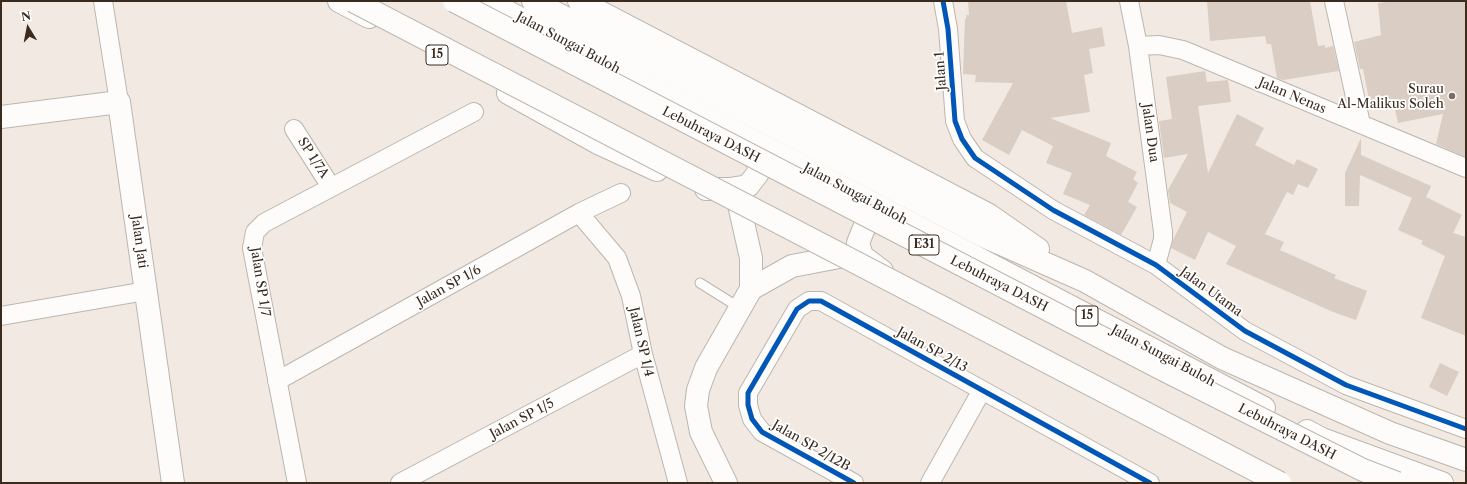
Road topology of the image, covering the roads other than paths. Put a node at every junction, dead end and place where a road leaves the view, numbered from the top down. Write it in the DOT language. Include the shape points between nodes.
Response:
graph roads {
  1 [pos="103,1"];
  2 [pos="340,1"];
  3 [pos="353,1"];
  4 [pos="454,1"];
  5 [pos="487,1"];
  6 [pos="533,1"];
  7 [pos="579,1"];
  8 [pos="943,1"];
  9 [pos="1129,1"];
  10 [pos="1334,1"];
  11 [pos="1138,46"];
  12 [pos="119,102"];
  13 [pos="474,112"];
  14 [pos="1,117"];
  15 [pos="1361,124"];
  16 [pos="294,129"];
  17 [pos="740,134"];
  18 [pos="962,140"];
  19 [pos="1466,168"];
  20 [pos="331,187"];
  21 [pos="698,189"];
  22 [pos="621,193"];
  23 [pos="740,209"];
  24 [pos="892,213"];
  25 [pos="579,214"];
  26 [pos="839,257"];
  27 [pos="1156,265"];
  28 [pos="1086,281"];
  29 [pos="700,283"];
  30 [pos="751,289"];
  31 [pos="146,291"];
  32 [pos="918,299"];
  33 [pos="740,308"];
  34 [pos="1,316"];
  35 [pos="643,354"];
  36 [pos="277,381"];
  37 [pos="982,390"];
  38 [pos="748,405"];
  39 [pos="1466,429"];
  40 [pos="1179,431"];
  41 [pos="1466,460"];
  42 [pos="168,482"];
  43 [pos="297,483"];
  44 [pos="400,483"];
  45 [pos="678,483"];
  46 [pos="726,483"];
  47 [pos="854,483"];
  48 [pos="930,483"];
  49 [pos="1150,483"];
  50 [pos="1258,483"];
  51 [pos="1275,483"];
  52 [pos="1280,483"];
  53 [pos="1397,483"];
  54 [pos="1442,483"];
  1 -- 12 [label="street, Jalan Jati"];
  2 -- 21 [label="main road, 15" via="598,143"];
  3 -- 40 [label="main road, bridge"];
  4 -- 53 [label="main road, Lebuhraya DASH / E31, bridge" via="1164,370 1363,470"];
  5 -- 17 [label="main road, Jalan Sungai Buloh / 15"];
  6 -- 28 [label="main road" via="983,236"];
  7 -- 28 [label="main road" via="989,215"];
  8 -- 18 [label="street, Jalan 1" via="956,121"];
  9 -- 11 [label="street, Jalan Dua"];
  10 -- 15 [label="street"];
  11 -- 15 [label="street, Jalan Nenas" via="1159,45 1183,50"];
  11 -- 27 [label="street, Jalan Dua" via="1163,232"];
  12 -- 14 [label="main road"];
  12 -- 31 [label="main road, Jalan Jati"];
  13 -- 20 [label="street, Jalan SP 1/7"];
  15 -- 19 [label="street, Jalan Nenas"];
  16 -- 20 [label="street, SP 1/7A"];
  17 -- 21 [label="main road" via="759,165 758,173 748,186"];
  17 -- 24 [label="main road, Jalan Sungai Buloh / 15"];
  18 -- 27 [label="street, Jalan Utama" via="975,158 1053,210"];
  20 -- 36 [label="street, Jalan SP 1/7" via="264,223 255,232 252,248"];
  21 -- 23 [label="main road, 15"];
  22 -- 25 [label="street, Jalan SP 1/6"];
  23 -- 26 [label="main road, 15"];
  23 -- 30 [label="main road" via="751,258"];
  24 -- 32 [label="main road" via="876,215 864,228 858,243 862,256"];
  24 -- 54 [label="main road, Jalan Sungai Buloh / 15" via="1322,439"];
  25 -- 35 [label="street, Jalan SP 1/4" via="617,258 631,296"];
  25 -- 36 [label="street, Jalan SP 1/6"];
  26 -- 30 [label="main road" via="792,266"];
  26 -- 32 [label="main road, 15"];
  27 -- 39 [label="street, Jalan Utama" via="1245,331 1346,385"];
  28 -- 41 [label="main road" via="1222,358 1390,433"];
  29 -- 33 [label="lane"];
  30 -- 33 [label="main road"];
  31 -- 34 [label="street"];
  31 -- 42 [label="main road, Jalan Jati"];
  32 -- 51 [label="main road, 15"];
  33 -- 46 [label="main road" via="706,368 698,390 696,406 701,432"];
  35 -- 44 [label="street, Jalan SP 1/5"];
  35 -- 45 [label="street, Jalan SP 1/4"];
  36 -- 43 [label="street, Jalan SP 1/7"];
  37 -- 38 [label="street, Jalan SP 2/13" via="821,301 809,301 797,309 748,393"];
  37 -- 48 [label="street"];
  37 -- 49 [label="street, Jalan SP 2/13"];
  38 -- 47 [label="street, Jalan SP 2/12B" via="752,419 762,432"];
  40 -- 50 [label="main road, bridge"];
  40 -- 52 [label="main road, bridge"];
}
